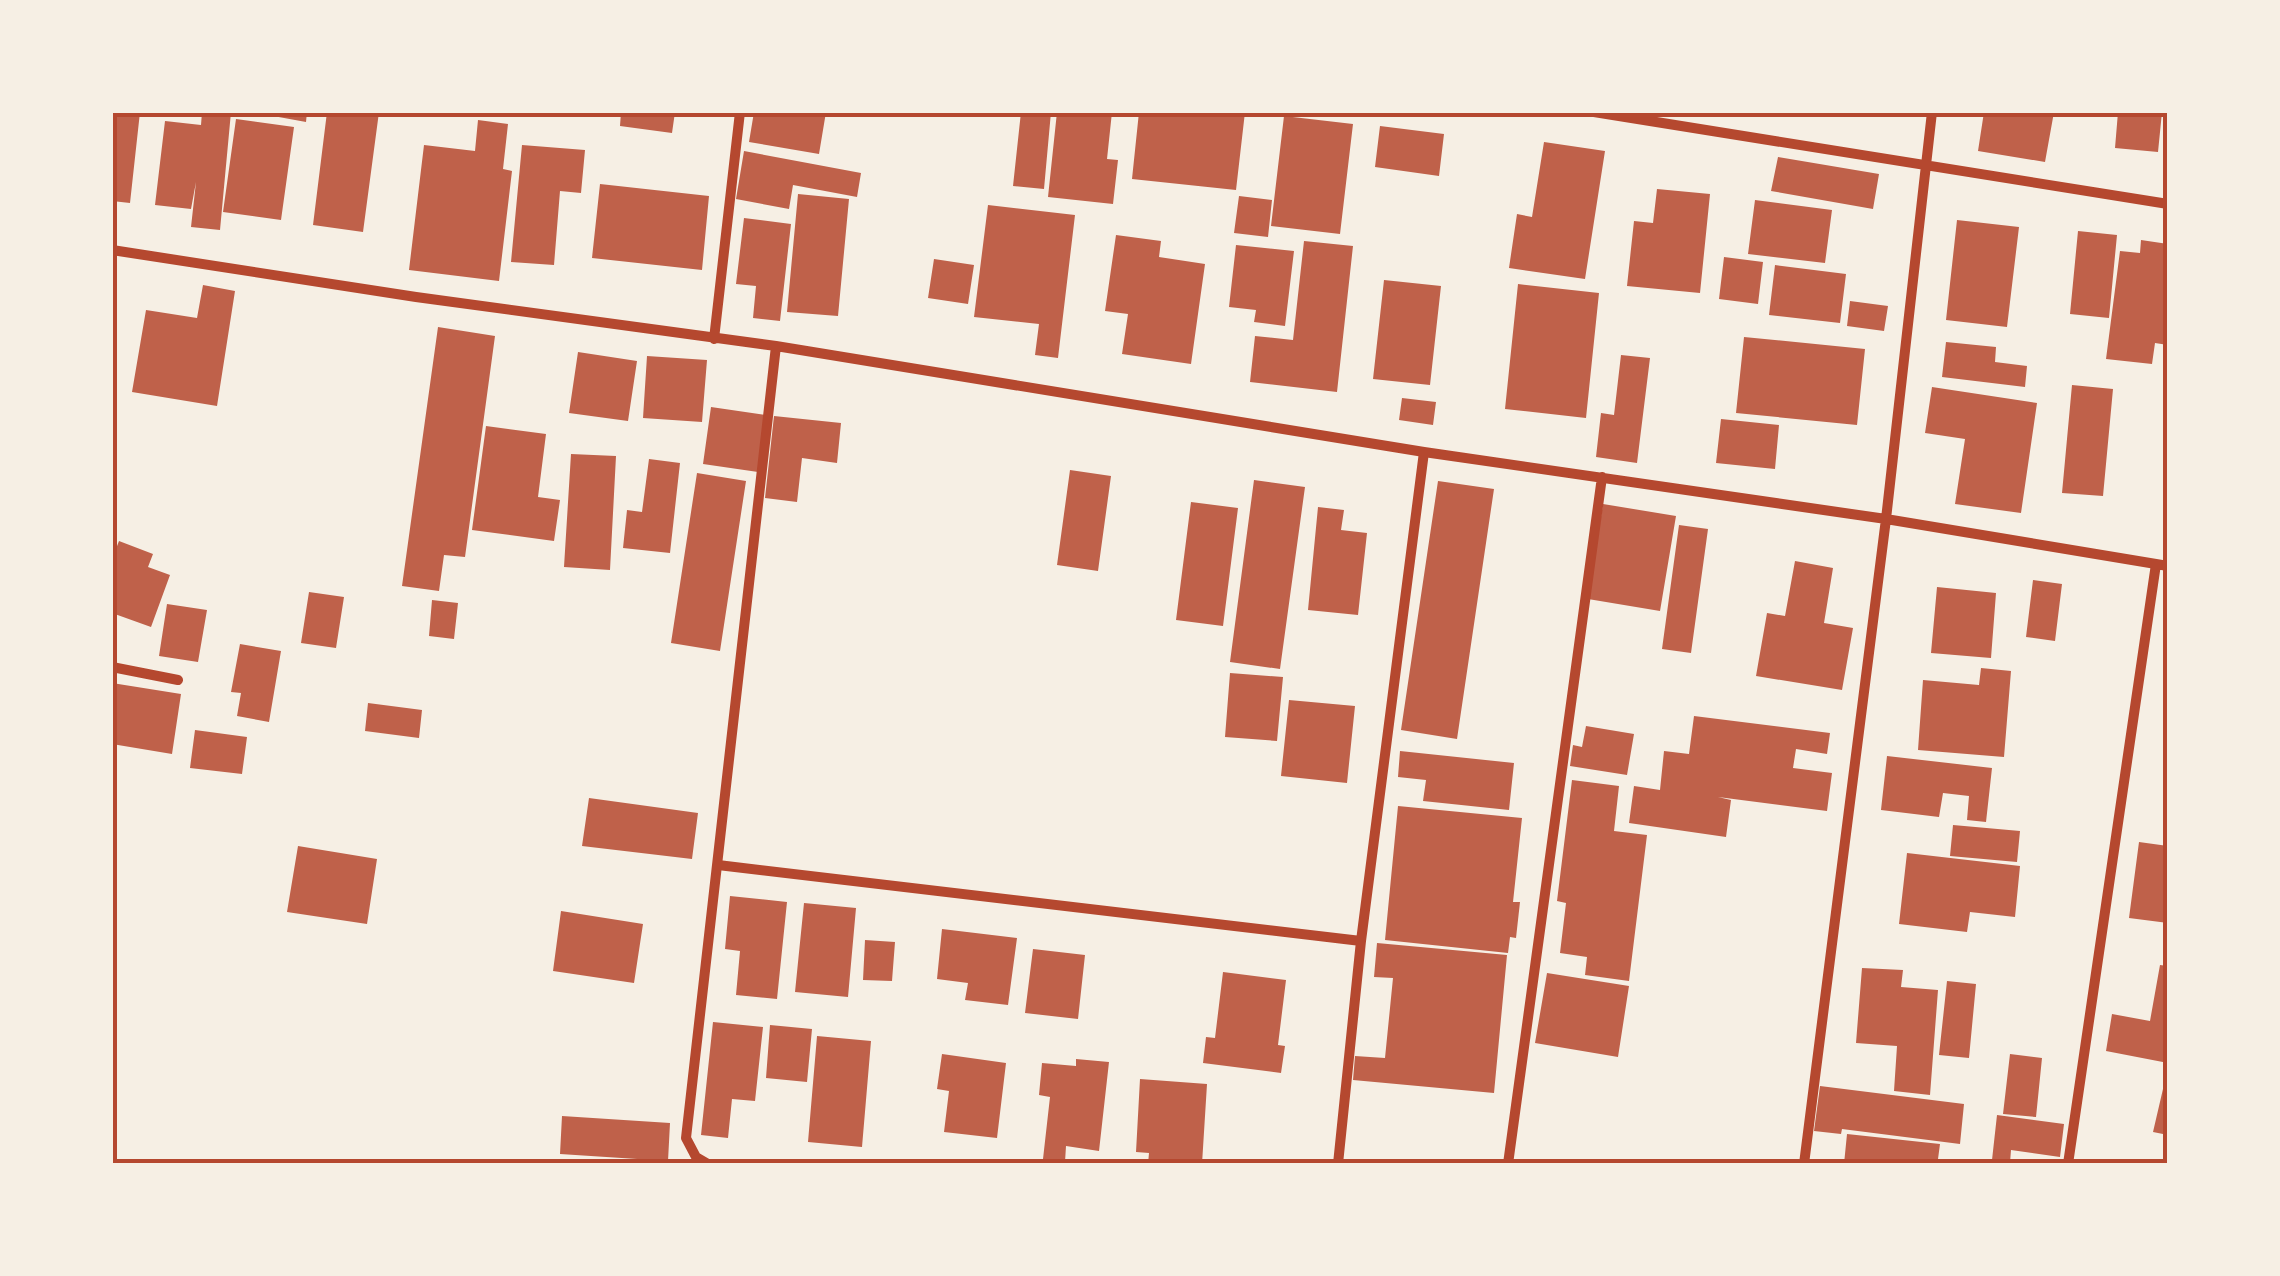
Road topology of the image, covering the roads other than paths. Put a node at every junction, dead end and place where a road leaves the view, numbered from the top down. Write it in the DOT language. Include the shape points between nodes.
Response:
graph roads {
  1 [pos="740,112"];
  2 [pos="1594,112"];
  3 [pos="1932,112"];
  4 [pos="1926,163"];
  5 [pos="2168,204"];
  6 [pos="112,250"];
  7 [pos="714,339"];
  8 [pos="776,346"];
  9 [pos="1424,452"];
  10 [pos="1602,477"];
  11 [pos="1886,519"];
  12 [pos="2162,565"];
  13 [pos="112,667"];
  14 [pos="178,680"];
  15 [pos="718,865"];
  16 [pos="1361,940"];
  17 [pos="708,1164"];
  18 [pos="1338,1164"];
  19 [pos="1508,1164"];
  20 [pos="1804,1164"];
  21 [pos="2068,1164"];
  1 -- 7 [label="street"];
  2 -- 4 [label="street"];
  3 -- 4 [label="street"];
  4 -- 5 [label="street"];
  4 -- 11 [label="street"];
  6 -- 7 [label="street"];
  7 -- 8 [label="street"];
  8 -- 9 [label="street"];
  8 -- 15 [label="street"];
  9 -- 10 [label="street"];
  9 -- 16 [label="street"];
  10 -- 11 [label="street"];
  10 -- 19 [label="street"];
  11 -- 12 [label="street"];
  11 -- 20 [label="street"];
  12 -- 21 [label="street"];
  13 -- 14 [label="street"];
  15 -- 16 [label="street"];
  15 -- 17 [label="street" via="686,1138"];
  16 -- 18 [label="street"];
}
